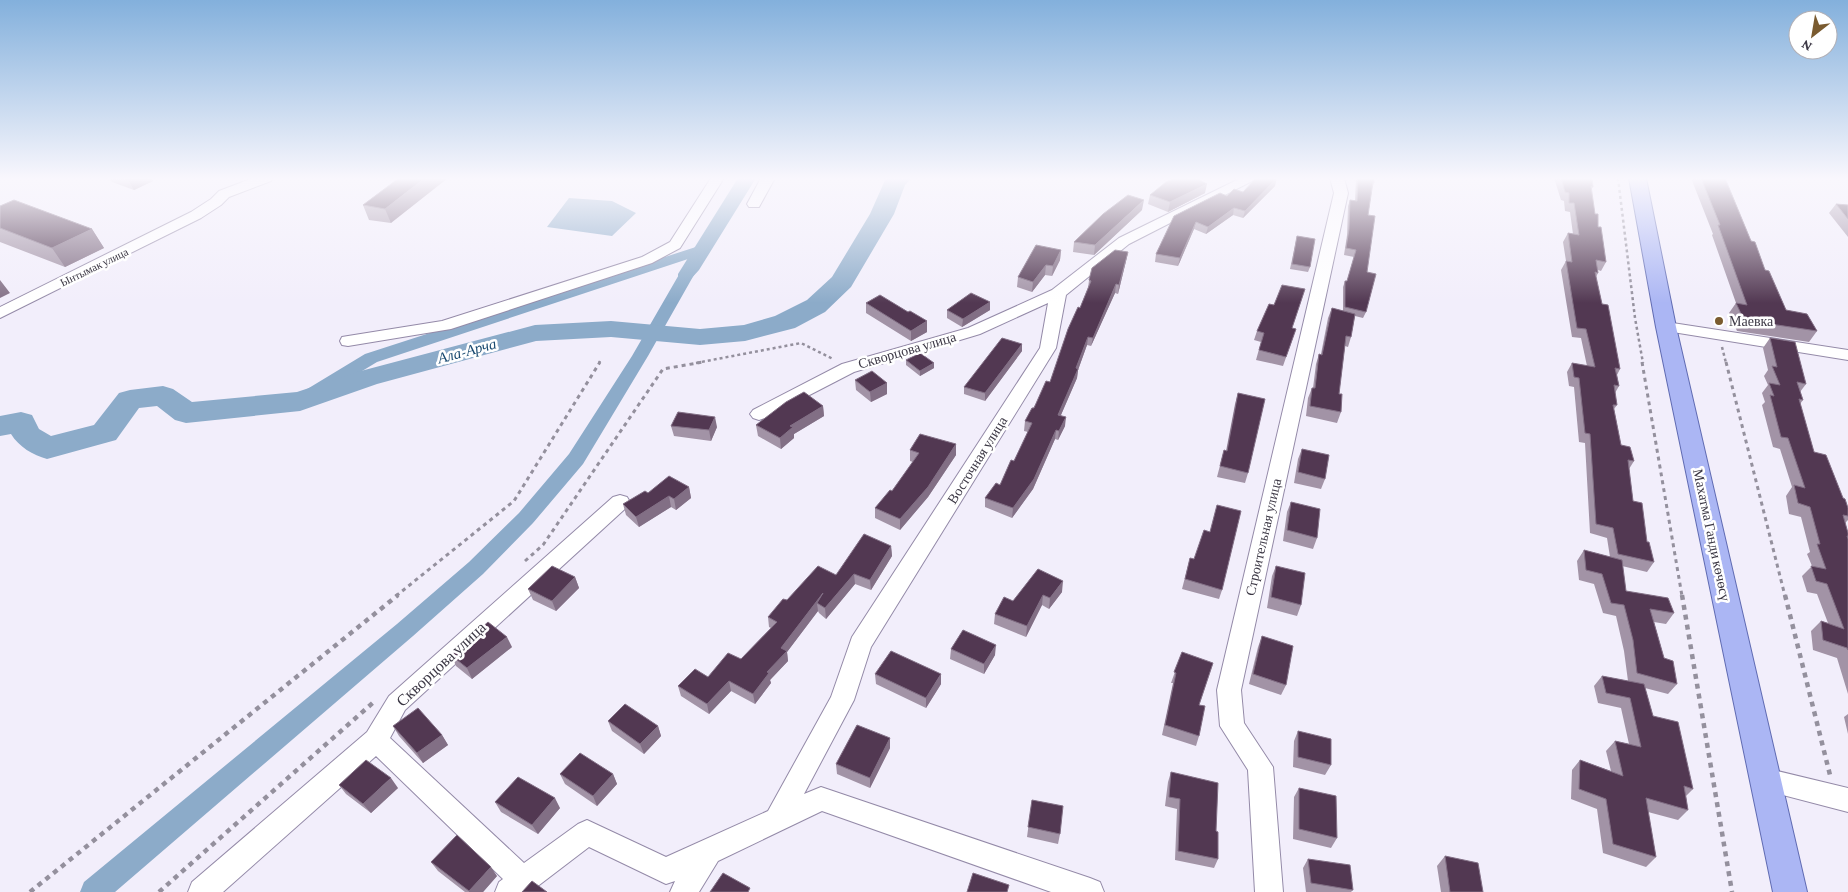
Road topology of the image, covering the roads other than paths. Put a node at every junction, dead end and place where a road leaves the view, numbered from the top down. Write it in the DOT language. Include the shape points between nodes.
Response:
graph roads {
  1 [pos="187,220"];
  2 [pos="692,220"];
  3 [pos="1167,220"];
  4 [pos="1335,220"];
  5 [pos="1645,220"];
  6 [pos="1058,293"];
  7 [pos="0,313"];
  8 [pos="1666,327"];
  9 [pos="348,341"];
  10 [pos="1848,355"];
  11 [pos="759,414"];
  12 [pos="620,502"];
  13 [pos="376,740"];
  14 [pos="1765,780"];
  15 [pos="1842,798"];
  16 [pos="776,820"];
  17 [pos="708,852"];
  18 [pos="516,886"];
  19 [pos="202,892"];
  20 [pos="684,892"];
  21 [pos="1090,892"];
  22 [pos="1269,892"];
  23 [pos="1790,892"];
  1 -- 7 [label="street, Ынтымак улица"];
  2 -- 9 [label="street" via="676,245 647,260 445,326"];
  3 -- 6 [label="street" via="1124,241"];
  4 -- 22 [label="street, Строительная улица" via="1229,690 1232,726 1260,766"];
  5 -- 8 [label="main road, Махатма Ганди көчөсү"];
  6 -- 11 [label="street, Скворцова улица" via="974,331 848,368"];
  6 -- 16 [label="street, Восточная улица" via="1048,348 860,644 842,700"];
  8 -- 10 [label="street"];
  8 -- 14 [label="main road, Махатма Ганди көчөсү"];
  12 -- 13 [label="street, Скворцова улица" via="397,703"];
  13 -- 18 [label="street"];
  13 -- 19 [label="street, Скворцова улица"];
  14 -- 15 [label="street"];
  14 -- 23 [label="main road, Махатма Ганди көчөсү"];
  16 -- 17 [label="street"];
  16 -- 21 [label="street" via="821,799"];
  17 -- 18 [label="street" via="666,871 587,833"];
  17 -- 20 [label="street"];
}
